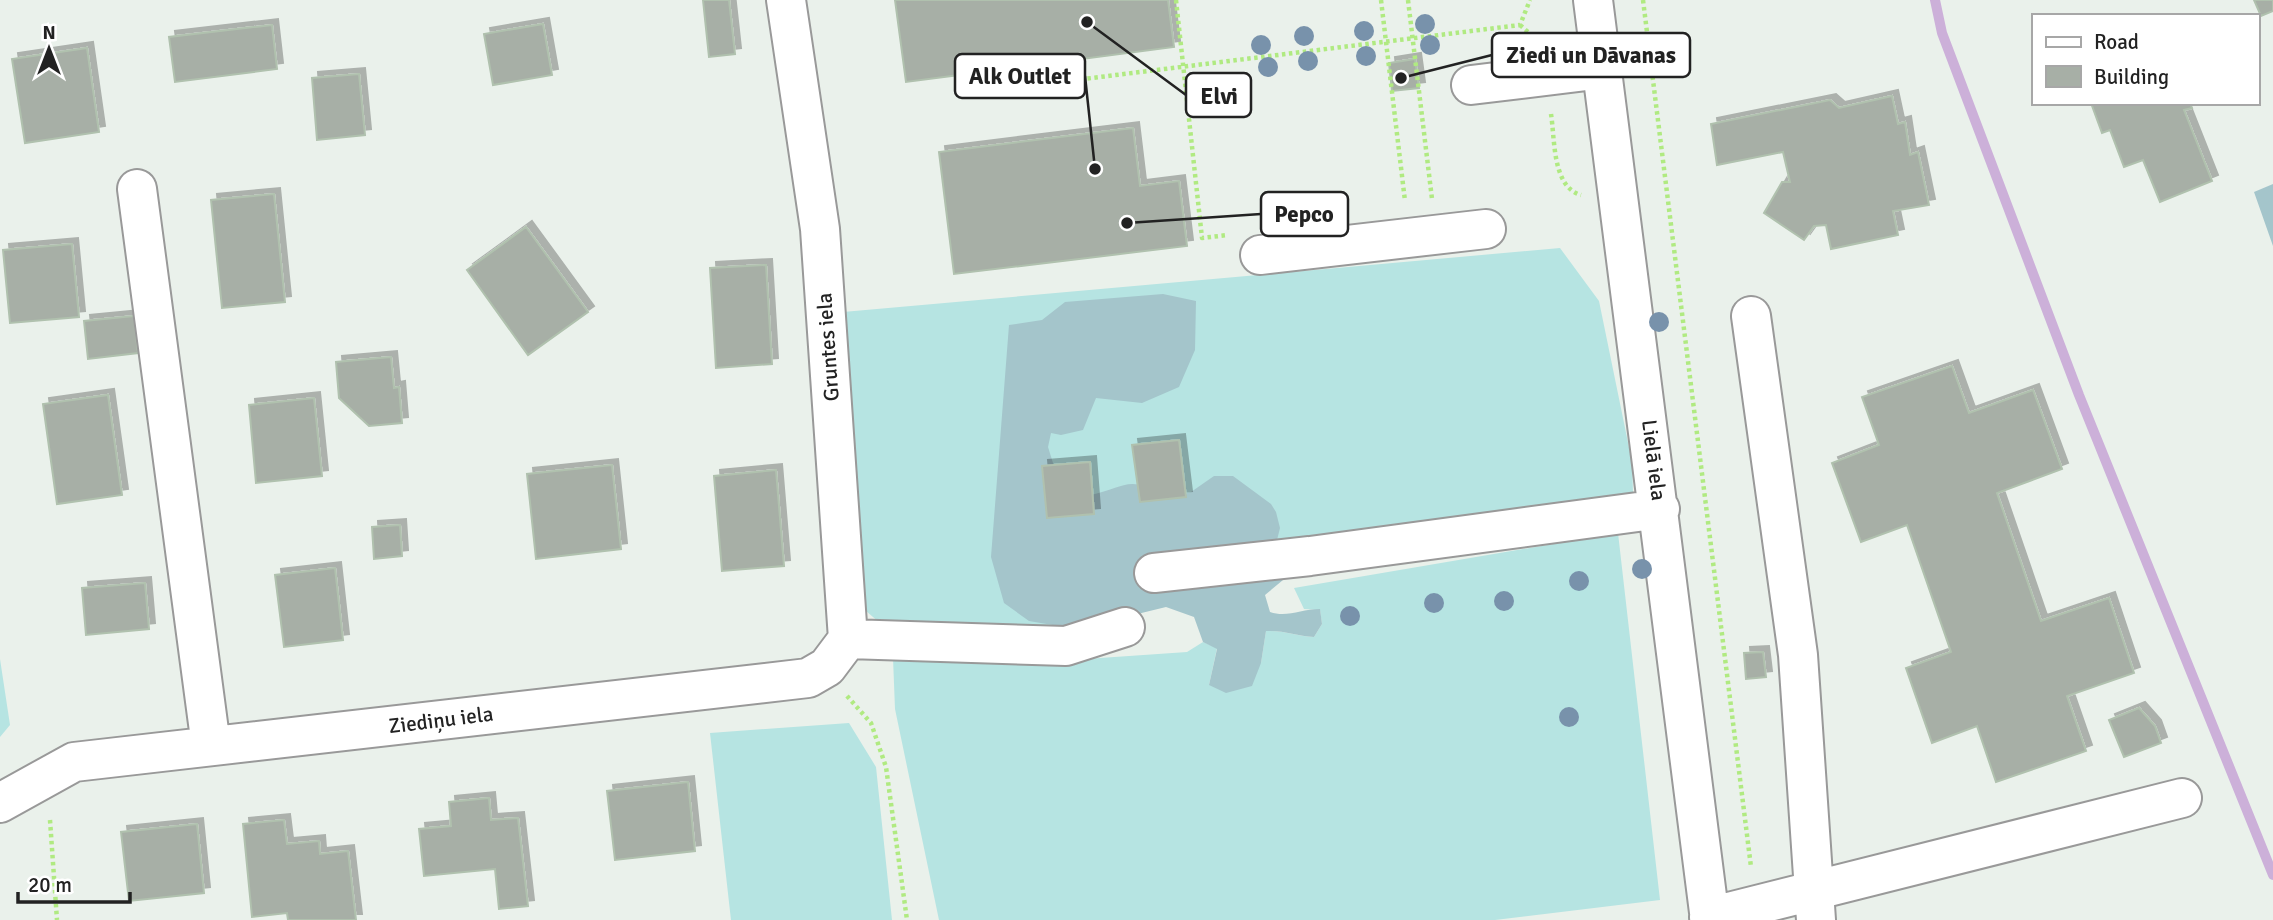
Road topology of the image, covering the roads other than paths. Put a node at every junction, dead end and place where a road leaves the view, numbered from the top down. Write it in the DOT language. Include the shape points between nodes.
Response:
graph roads {
  1 [pos="786,0"];
  2 [pos="1593,0"];
  3 [pos="1602,69"];
  4 [pos="1471,85"];
  5 [pos="137,189"];
  6 [pos="1486,229"];
  7 [pos="1247,245"];
  8 [pos="1751,316"];
  9 [pos="1660,509"];
  10 [pos="1154,573"];
  11 [pos="1125,627"];
  12 [pos="828,661"];
  13 [pos="211,746"];
  14 [pos="2182,798"];
  15 [pos="0,803"];
  16 [pos="1815,906"];
  17 [pos="1709,918"];
  1 -- 12 [label="street, Gruntes iela" via="820,229"];
  2 -- 3 [label="street, Lielā iela"];
  3 -- 4 [label="street"];
  3 -- 9 [label="street, Lielā iela"];
  5 -- 13 [label="street"];
  6 -- 7 [label="street"];
  8 -- 16 [label="street" via="1798,655"];
  9 -- 10 [label="street"];
  9 -- 17 [label="street, Lielā iela"];
  11 -- 12 [label="street, Ziediņu iela" via="1066,646"];
  12 -- 13 [label="street, Ziediņu iela"];
  13 -- 15 [label="street, Ziediņu iela" via="60,769"];
  14 -- 16 [label="street"];
  16 -- 17 [label="street" via="1756,907"];
}
